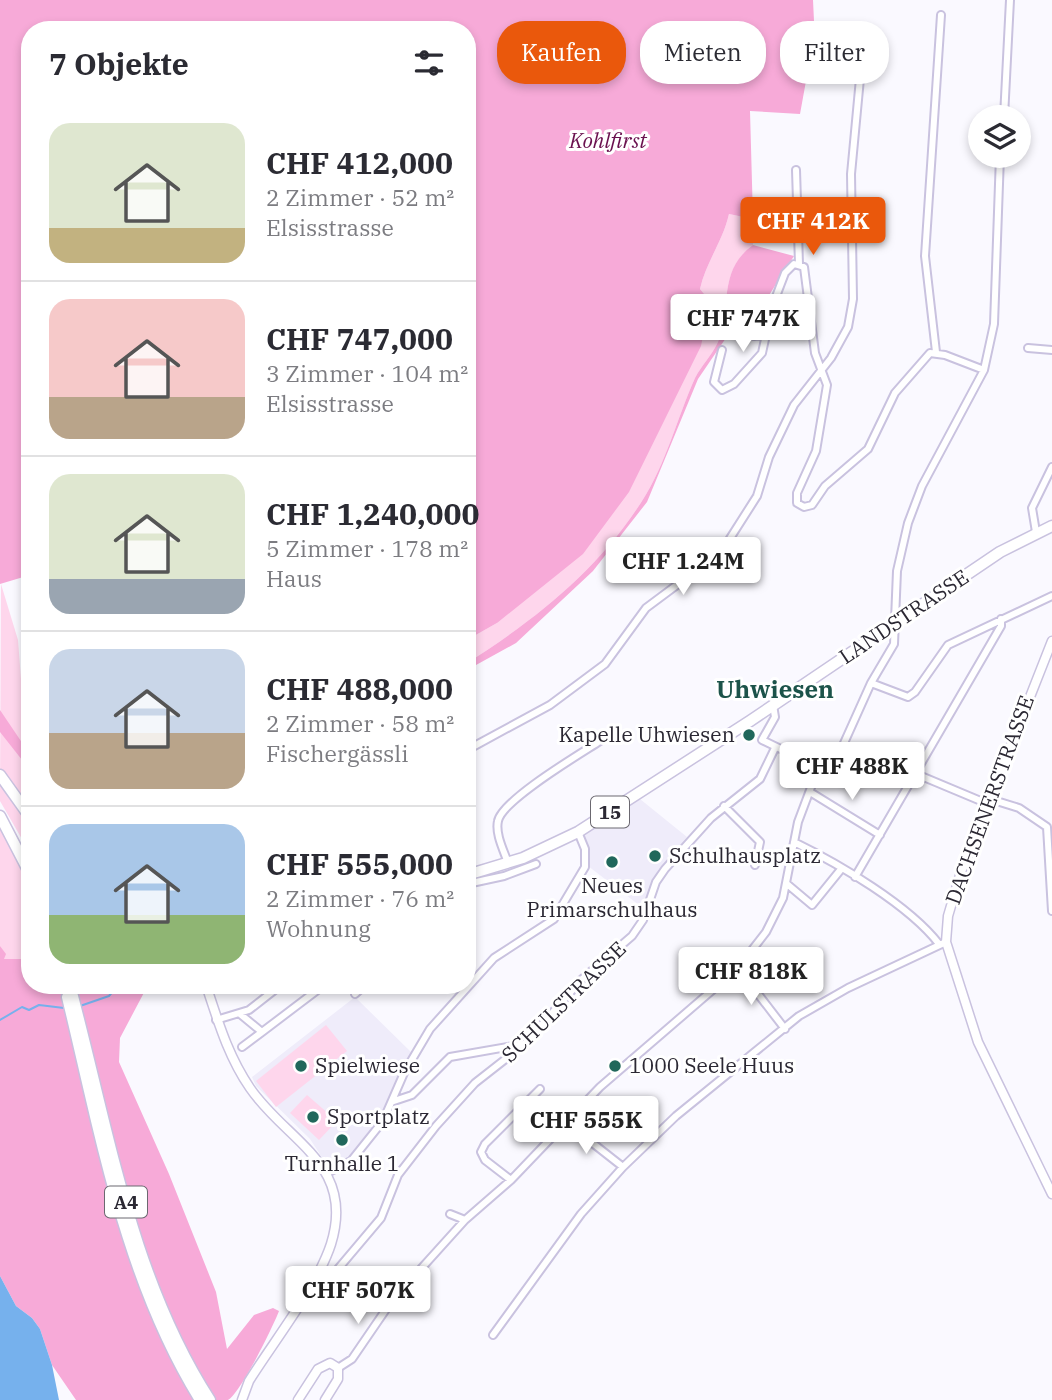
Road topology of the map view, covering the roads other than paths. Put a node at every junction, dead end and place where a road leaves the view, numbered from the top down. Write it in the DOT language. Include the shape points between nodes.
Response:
graph roads {
  1 [pos="1010,0"];
  2 [pos="941,15"];
  3 [pos="860,84"];
  4 [pos="1005,105"];
  5 [pos="1000,168"];
  6 [pos="796,170"];
  7 [pos="799,264"];
  8 [pos="746,329"];
  9 [pos="765,335"];
  10 [pos="1028,348"];
  11 [pos="722,350"];
  12 [pos="1052,350"];
  13 [pos="936,352"];
  14 [pos="821,369"];
  15 [pos="984,370"];
  16 [pos="1052,467"];
  17 [pos="1052,526"];
  18 [pos="1036,532"];
  19 [pos="1052,596"];
  20 [pos="1001,619"];
  21 [pos="895,623"];
  22 [pos="1052,640"];
  23 [pos="871,683"];
  24 [pos="773,705"];
  25 [pos="600,741"];
  26 [pos="476,745"];
  27 [pos="775,748"];
  28 [pos="840,752"];
  29 [pos="816,774"];
  30 [pos="0,775"];
  31 [pos="916,776"];
  32 [pos="810,792"];
  33 [pos="989,801"];
  34 [pos="21,804"];
  35 [pos="0,805"];
  36 [pos="724,806"];
  37 [pos="0,816"];
  38 [pos="578,832"];
  39 [pos="880,835"];
  40 [pos="794,842"];
  41 [pos="21,844"];
  42 [pos="21,857"];
  43 [pos="508,863"];
  44 [pos="536,864"];
  45 [pos="755,865"];
  46 [pos="842,868"];
  47 [pos="476,872"];
  48 [pos="855,877"];
  49 [pos="476,882"];
  50 [pos="786,884"];
  51 [pos="1052,911"];
  52 [pos="942,943"];
  53 [pos="738,968"];
  54 [pos="476,978"];
  55 [pos="67,994"];
  56 [pos="73,994"];
  57 [pos="209,994"];
  58 [pos="268,994"];
  59 [pos="312,994"];
  60 [pos="462,994"];
  61 [pos="240,1014"];
  62 [pos="216,1020"];
  63 [pos="785,1029"];
  64 [pos="78,1030"];
  65 [pos="262,1032"];
  66 [pos="526,1043"];
  67 [pos="242,1047"];
  68 [pos="540,1089"];
  69 [pos="394,1101"];
  70 [pos="567,1123"];
  71 [pos="623,1167"];
  72 [pos="327,1173"];
  73 [pos="511,1180"];
  74 [pos="1052,1194"];
  75 [pos="450,1214"];
  76 [pos="465,1220"];
  77 [pos="318,1272"];
  78 [pos="493,1335"];
  79 [pos="174,1354"];
  80 [pos="338,1368"];
  81 [pos="193,1400"];
  82 [pos="200,1400"];
  83 [pos="210,1400"];
  84 [pos="242,1400"];
  85 [pos="298,1400"];
  86 [pos="325,1400"];
  1 -- 4 [label="street"];
  2 -- 13 [label="street" via="925,257"];
  3 -- 14 [label="street" via="850,196 853,299 845,336"];
  5 -- 15 [label="street" via="994,324"];
  6 -- 7 [label="street"];
  7 -- 9 [label="street" via="790,265 785,273"];
  7 -- 14 [label="street" via="806,272"];
  8 -- 9 [label="street"];
  9 -- 11 [label="street" via="760,356 734,384 722,390 714,382"];
  10 -- 12 [label="street"];
  13 -- 14 [label="street" via="921,360 895,393 868,450 825,486 812,505 804,507 796,497 818,442 827,381"];
  13 -- 15 [label="street"];
  14 -- 26 [label="street" via="794,405 769,457 757,496 729,540 708,551 693,573 646,608 605,664 550,705"];
  15 -- 21 [label="street" via="922,486 908,523 897,571"];
  16 -- 18 [label="street" via="1032,508"];
  17 -- 18 [label="main road, LANDSTRASSE / 15"];
  18 -- 21 [label="main road, LANDSTRASSE / 15"];
  19 -- 20 [label="street"];
  20 -- 23 [label="street" via="948,645 908,697"];
  20 -- 31 [label="street" via="1002,626"];
  21 -- 23 [label="street" via="894,644"];
  21 -- 24 [label="main road, LANDSTRASSE / 15"];
  22 -- 33 [label="street, DACHSENERSTRASSE"];
  23 -- 28 [label="street"];
  24 -- 27 [label="street" via="775,717 762,740"];
  24 -- 38 [label="main road, LANDSTRASSE / 15"];
  25 -- 43 [label="street" via="502,812 497,828"];
  27 -- 29 [label="street"];
  27 -- 36 [label="street, SCHULSTRASSE" via="760,779"];
  28 -- 29 [label="street"];
  28 -- 31 [label="street" via="850,758 878,758"];
  29 -- 32 [label="street"];
  30 -- 34 [label="main road"];
  31 -- 33 [label="street"];
  31 -- 39 [label="street"];
  32 -- 39 [label="street"];
  32 -- 40 [label="street"];
  33 -- 51 [label="street" via="1018,808 1047,827"];
  33 -- 52 [label="street, DACHSENERSTRASSE" via="950,905"];
  35 -- 41 [label="main road"];
  36 -- 45 [label="street" via="760,842"];
  36 -- 66 [label="street, SCHULSTRASSE" via="665,869 632,936 581,980"];
  37 -- 42 [label="main road"];
  38 -- 43 [label="main road, LANDSTRASSE / 15"];
  38 -- 54 [label="street" via="585,849 585,867 554,919 494,958"];
  39 -- 48 [label="street"];
  40 -- 46 [label="street"];
  40 -- 50 [label="street"];
  43 -- 47 [label="main road, LANDSTRASSE / 15"];
  44 -- 49 [label="street"];
  46 -- 48 [label="street"];
  46 -- 50 [label="street" via="812,905"];
  48 -- 52 [label="street"];
  50 -- 53 [label="street" via="772,922"];
  52 -- 63 [label="street" via="810,1009"];
  52 -- 74 [label="street, DACHSENERSTRASSE" via="978,1042"];
  53 -- 63 [label="street"];
  53 -- 70 [label="street" via="600,1087"];
  55 -- 64 [label="main road, A4"];
  56 -- 64 [label="main road, A4"];
  57 -- 62 [label="street"];
  58 -- 61 [label="street"];
  59 -- 65 [label="street"];
  60 -- 69 [label="street" via="430,1029 404,1073"];
  61 -- 62 [label="street"];
  61 -- 65 [label="street"];
  62 -- 72 [label="street" via="250,1089 314,1153"];
  63 -- 71 [label="street" via="676,1116"];
  64 -- 79 [label="main road, A4" via="128,1237"];
  64 -- 83 [label="main road, A4" via="146,1267 178,1344"];
  65 -- 67 [label="street"];
  66 -- 69 [label="street" via="450,1058 412,1095"];
  66 -- 77 [label="street, SCHULSTRASSE" via="475,1083 436,1126 398,1175 381,1218 332,1276"];
  68 -- 73 [label="street" via="481,1152"];
  69 -- 72 [label="street" via="353,1158"];
  70 -- 71 [label="street"];
  70 -- 73 [label="street"];
  71 -- 78 [label="street" via="573,1225"];
  72 -- 77 [label="street" via="335,1226"];
  73 -- 76 [label="street"];
  75 -- 76 [label="street"];
  76 -- 80 [label="street" via="391,1302 352,1359"];
  77 -- 84 [label="street" via="249,1381"];
  79 -- 81 [label="main road"];
  79 -- 82 [label="main road, A4"];
  80 -- 85 [label="street" via="330,1363 321,1366"];
  80 -- 86 [label="street" via="339,1377"];
}
